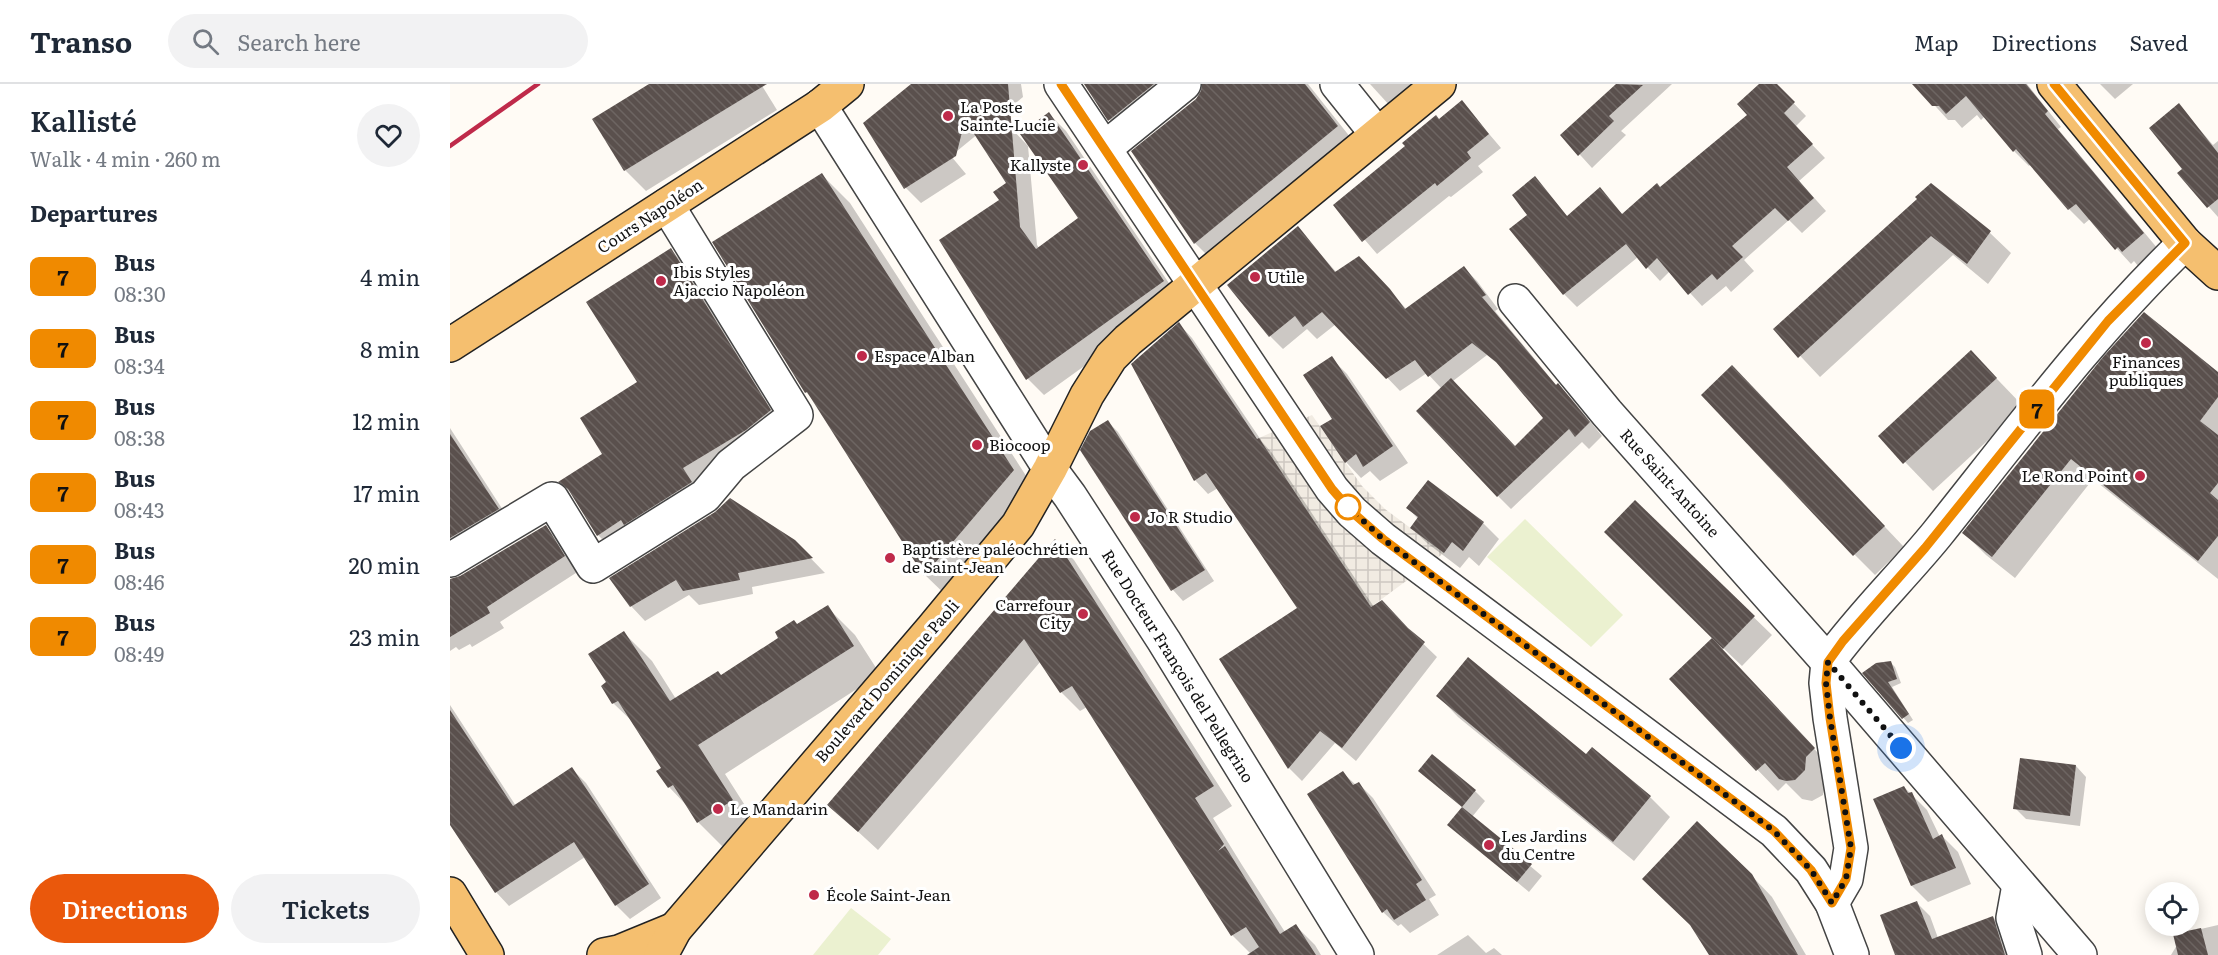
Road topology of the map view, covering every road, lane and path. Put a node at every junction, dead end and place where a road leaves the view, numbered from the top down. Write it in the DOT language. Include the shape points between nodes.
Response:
graph roads {
  1 [pos="847,84"];
  2 [pos="1061,84"];
  3 [pos="1184,84"];
  4 [pos="1337,84"];
  5 [pos="1439,84"];
  6 [pos="2054,84"];
  7 [pos="819,106"];
  8 [pos="1377,134"];
  9 [pos="1105,148"];
  10 [pos="667,205"];
  11 [pos="2185,243"];
  12 [pos="2218,273"];
  13 [pos="1196,285"];
  14 [pos="1515,301"];
  15 [pos="450,345"];
  16 [pos="1050,469"];
  17 [pos="450,560"];
  18 [pos="1828,662"];
  19 [pos="2019,885"];
  20 [pos="450,894"];
  21 [pos="1832,903"];
  22 [pos="668,942"];
  23 [pos="487,955"];
  24 [pos="604,955"];
  25 [pos="1357,955"];
  26 [pos="1852,955"];
  27 [pos="2025,955"];
  28 [pos="2080,955"];
  1 -- 7 [label="main road, Cours Napoléon"];
  2 -- 9 [label="street"];
  3 -- 9 [label="street"];
  4 -- 8 [label="street"];
  5 -- 8 [label="main road, Boulevard Dominique Paoli"];
  6 -- 11 [label="main road"];
  7 -- 10 [label="main road, Cours Napoléon"];
  7 -- 16 [label="street, Rue Docteur François del Pellegrino"];
  8 -- 13 [label="main road, Boulevard Dominique Paoli"];
  9 -- 13 [label="street"];
  10 -- 15 [label="main road, Cours Napoléon"];
  10 -- 17 [label="street" via="796,415 731,465 705,496 593,566 552,499"];
  11 -- 12 [label="main road"];
  11 -- 18 [label="street" via="2108,321"];
  13 -- 16 [label="main road, Boulevard Dominique Paoli" via="1111,357"];
  13 -- 21 [label="street" via="1332,489 1352,512 1774,831 1811,870"];
  14 -- 18 [label="street, Rue Saint-Antoine" via="1607,413"];
  16 -- 22 [label="main road, Boulevard Dominique Paoli" via="1011,534"];
  16 -- 25 [label="street, Rue Docteur François del Pellegrino" via="1164,641"];
  18 -- 19 [label="street, Rue Saint-Antoine"];
  18 -- 21 [label="street" via="1826,683 1851,848 1846,879"];
  19 -- 27 [label="street" via="2013,918"];
  19 -- 28 [label="street, Rue Saint-Antoine"];
  20 -- 23 [label="main road"];
  21 -- 26 [label="street"];
  22 -- 24 [label="main road"];
}
